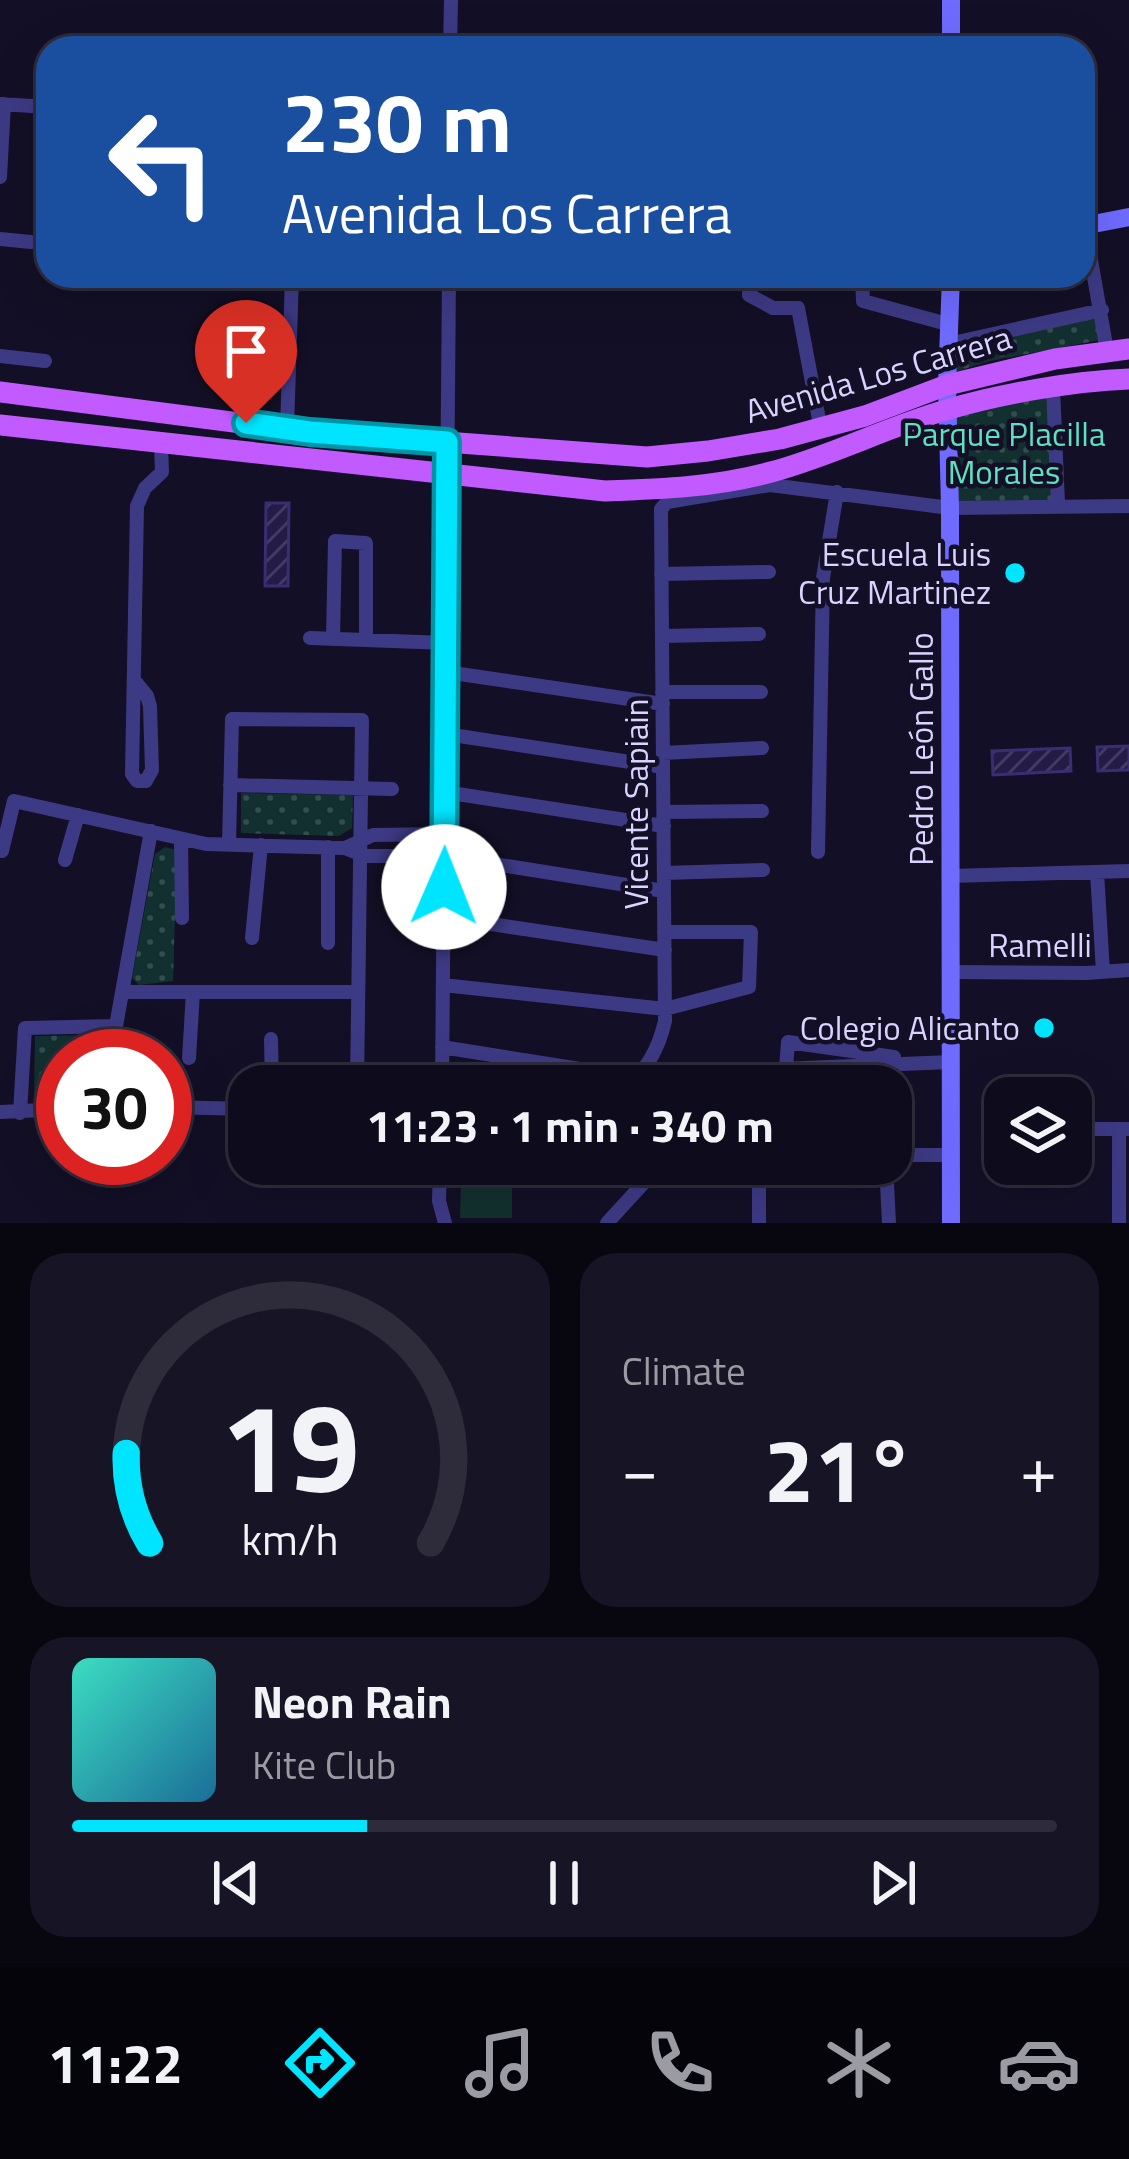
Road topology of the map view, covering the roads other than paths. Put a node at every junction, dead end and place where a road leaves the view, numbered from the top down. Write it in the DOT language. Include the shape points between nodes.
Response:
graph roads {
  1 [pos="451,0"];
  2 [pos="951,0"];
  3 [pos="450,36"];
  4 [pos="951,36"];
  5 [pos="2,104"];
  6 [pos="36,106"];
  7 [pos="0,177"];
  8 [pos="1129,218"];
  9 [pos="1095,224"];
  10 [pos="0,239"];
  11 [pos="32,242"];
  12 [pos="1095,277"];
  13 [pos="292,288"];
  14 [pos="449,288"];
  15 [pos="749,288"];
  16 [pos="862,288"];
  17 [pos="951,288"];
  18 [pos="1102,310"];
  19 [pos="950,335"];
  20 [pos="1118,350"];
  21 [pos="0,356"];
  22 [pos="45,361"];
  23 [pos="1129,379"];
  24 [pos="947,385"];
  25 [pos="1053,387"];
  26 [pos="0,392"];
  27 [pos="947,409"];
  28 [pos="0,424"];
  29 [pos="287,428"];
  30 [pos="821,430"];
  31 [pos="447,442"];
  32 [pos="161,444"];
  33 [pos="446,473"];
  34 [pos="837,492"];
  35 [pos="1058,504"];
  36 [pos="1129,506"];
  37 [pos="950,508"];
  38 [pos="769,572"];
  39 [pos="662,574"];
  40 [pos="759,634"];
  41 [pos="662,636"];
  42 [pos="310,638"];
  43 [pos="333,639"];
  44 [pos="366,639"];
  45 [pos="447,643"];
  46 [pos="446,672"];
  47 [pos="134,680"];
  48 [pos="761,692"];
  49 [pos="662,698"];
  50 [pos="446,734"];
  51 [pos="762,748"];
  52 [pos="663,760"];
  53 [pos="230,785"];
  54 [pos="361,788"];
  55 [pos="392,790"];
  56 [pos="445,792"];
  57 [pos="762,811"];
  58 [pos="78,815"];
  59 [pos="664,819"];
  60 [pos="151,831"];
  61 [pos="445,834"];
  62 [pos="182,839"];
  63 [pos="229,844"];
  64 [pos="261,845"];
  65 [pos="348,847"];
  66 [pos="2,850"];
  67 [pos="818,852"];
  68 [pos="444,856"];
  69 [pos="65,860"];
  70 [pos="763,870"];
  71 [pos="1129,871"];
  72 [pos="1096,872"];
  73 [pos="664,873"];
  74 [pos="951,876"];
  75 [pos="664,891"];
  76 [pos="444,917"];
  77 [pos="182,918"];
  78 [pos="664,932"];
  79 [pos="252,938"];
  80 [pos="328,943"];
  81 [pos="665,950"];
  82 [pos="1129,970"];
  83 [pos="951,972"];
  84 [pos="1103,972"];
  85 [pos="443,985"];
  86 [pos="122,992"];
  87 [pos="193,992"];
  88 [pos="358,992"];
  89 [pos="665,1009"];
  90 [pos="116,1026"];
  91 [pos="191,1029"];
  92 [pos="271,1039"];
  93 [pos="442,1047"];
  94 [pos="940,1062"];
  95 [pos="272,1065"];
  96 [pos="357,1065"];
  97 [pos="442,1065"];
  98 [pos="539,1065"];
  99 [pos="644,1065"];
  100 [pos="786,1065"];
  101 [pos="863,1065"];
  102 [pos="192,1108"];
  103 [pos="228,1108"];
  104 [pos="0,1112"];
  105 [pos="36,1112"];
  106 [pos="20,1113"];
  107 [pos="1092,1129"];
  108 [pos="1124,1130"];
  109 [pos="912,1155"];
  110 [pos="951,1155"];
  111 [pos="439,1185"];
  112 [pos="642,1185"];
  113 [pos="759,1185"];
  114 [pos="887,1185"];
  115 [pos="445,1223"];
  116 [pos="607,1223"];
  117 [pos="758,1223"];
  118 [pos="889,1223"];
  119 [pos="951,1223"];
  120 [pos="1119,1223"];
  1 -- 3 [label="street"];
  2 -- 4 [label="street"];
  5 -- 6 [label="street"];
  5 -- 7 [label="street"];
  8 -- 9 [label="street"];
  10 -- 11 [label="street"];
  12 -- 18 [label="street"];
  13 -- 29 [label="street"];
  14 -- 31 [label="street"];
  15 -- 30 [label="street" via="773,308 798,308"];
  16 -- 19 [label="street" via="862,301"];
  17 -- 19 [label="street, Pedro León Gallo"];
  18 -- 19 [label="street"];
  18 -- 20 [label="street"];
  19 -- 24 [label="street, Pedro León Gallo"];
  20 -- 24 [label="main road, Avenida Los Carrera"];
  21 -- 22 [label="street"];
  23 -- 25 [label="main road, Avenida Los Carrera"];
  24 -- 27 [label="street, Pedro León Gallo"];
  24 -- 30 [label="main road, Avenida Los Carrera"];
  25 -- 27 [label="main road, Avenida Los Carrera"];
  25 -- 35 [label="street"];
  26 -- 29 [label="main road, Avenida Los Carrera"];
  27 -- 33 [label="main road, Avenida Los Carrera" via="800,464 704,486 605,491"];
  27 -- 37 [label="street, Pedro León Gallo"];
  28 -- 32 [label="main road, Avenida Los Carrera"];
  29 -- 31 [label="main road, Avenida Los Carrera"];
  30 -- 31 [label="main road, Avenida Los Carrera" via="647,457"];
  31 -- 33 [label="street"];
  32 -- 33 [label="main road, Avenida Los Carrera"];
  32 -- 47 [label="street" via="161,472 137,506"];
  33 -- 45 [label="street"];
  34 -- 37 [label="street"];
  34 -- 39 [label="street, Vicente Sapiain" via="770,485 667,502"];
  34 -- 67 [label="street" via="823,578"];
  35 -- 36 [label="street"];
  35 -- 37 [label="street"];
  37 -- 74 [label="street, Pedro León Gallo"];
  38 -- 39 [label="street"];
  39 -- 41 [label="street, Vicente Sapiain"];
  40 -- 41 [label="street"];
  41 -- 49 [label="street, Vicente Sapiain"];
  42 -- 43 [label="street"];
  43 -- 44 [label="street"];
  43 -- 44 [label="street" via="335,541 366,543"];
  44 -- 45 [label="street"];
  45 -- 46 [label="street"];
  46 -- 49 [label="street"];
  46 -- 50 [label="street"];
  47 -- 47 [label="street" via="132,774 146,781 150,706"];
  48 -- 49 [label="street"];
  49 -- 52 [label="street, Vicente Sapiain"];
  50 -- 52 [label="street"];
  50 -- 56 [label="street"];
  51 -- 52 [label="street"];
  52 -- 59 [label="street, Vicente Sapiain"];
  53 -- 54 [label="street"];
  53 -- 54 [label="street" via="232,719 362,720"];
  53 -- 63 [label="street"];
  54 -- 55 [label="street"];
  54 -- 65 [label="street"];
  56 -- 59 [label="street"];
  56 -- 61 [label="street"];
  57 -- 59 [label="street"];
  58 -- 60 [label="street"];
  58 -- 66 [label="street" via="14,801"];
  58 -- 69 [label="street"];
  59 -- 73 [label="street, Vicente Sapiain"];
  60 -- 62 [label="street"];
  60 -- 86 [label="street"];
  61 -- 65 [label="street" via="373,835"];
  61 -- 68 [label="street"];
  62 -- 63 [label="street"];
  62 -- 77 [label="street"];
  63 -- 64 [label="street"];
  64 -- 65 [label="street"];
  64 -- 79 [label="street"];
  65 -- 68 [label="street" via="365,856"];
  65 -- 80 [label="street"];
  65 -- 88 [label="street"];
  68 -- 75 [label="street"];
  68 -- 76 [label="street"];
  70 -- 73 [label="street"];
  71 -- 72 [label="street"];
  72 -- 74 [label="street"];
  72 -- 84 [label="street"];
  73 -- 75 [label="street, Vicente Sapiain"];
  74 -- 83 [label="street, Pedro León Gallo"];
  75 -- 78 [label="street, Vicente Sapiain"];
  76 -- 81 [label="street"];
  76 -- 85 [label="street"];
  78 -- 81 [label="street, Vicente Sapiain"];
  78 -- 89 [label="street" via="751,932 749,987"];
  81 -- 89 [label="street, Vicente Sapiain"];
  82 -- 84 [label="street, Ramelli"];
  83 -- 84 [label="street, Ramelli"];
  83 -- 94 [label="street, Pedro León Gallo"];
  85 -- 89 [label="street"];
  85 -- 93 [label="street"];
  86 -- 87 [label="street"];
  86 -- 90 [label="street"];
  87 -- 88 [label="street"];
  87 -- 91 [label="street"];
  88 -- 96 [label="street"];
  89 -- 99 [label="street, Vicente Sapiain" via="659,1046"];
  90 -- 106 [label="street" via="25,1028"];
  92 -- 95 [label="street"];
  93 -- 97 [label="street"];
  93 -- 98 [label="street"];
  94 -- 100 [label="street" via="788,1042"];
  94 -- 101 [label="street"];
  94 -- 110 [label="street, Pedro León Gallo"];
  102 -- 103 [label="street"];
  104 -- 106 [label="street"];
  105 -- 106 [label="street"];
  107 -- 108 [label="street"];
  108 -- 120 [label="street"];
  109 -- 110 [label="street"];
  110 -- 119 [label="street, Pedro León Gallo"];
  111 -- 115 [label="street"];
  112 -- 116 [label="street"];
  113 -- 117 [label="street"];
  114 -- 118 [label="street"];
}
